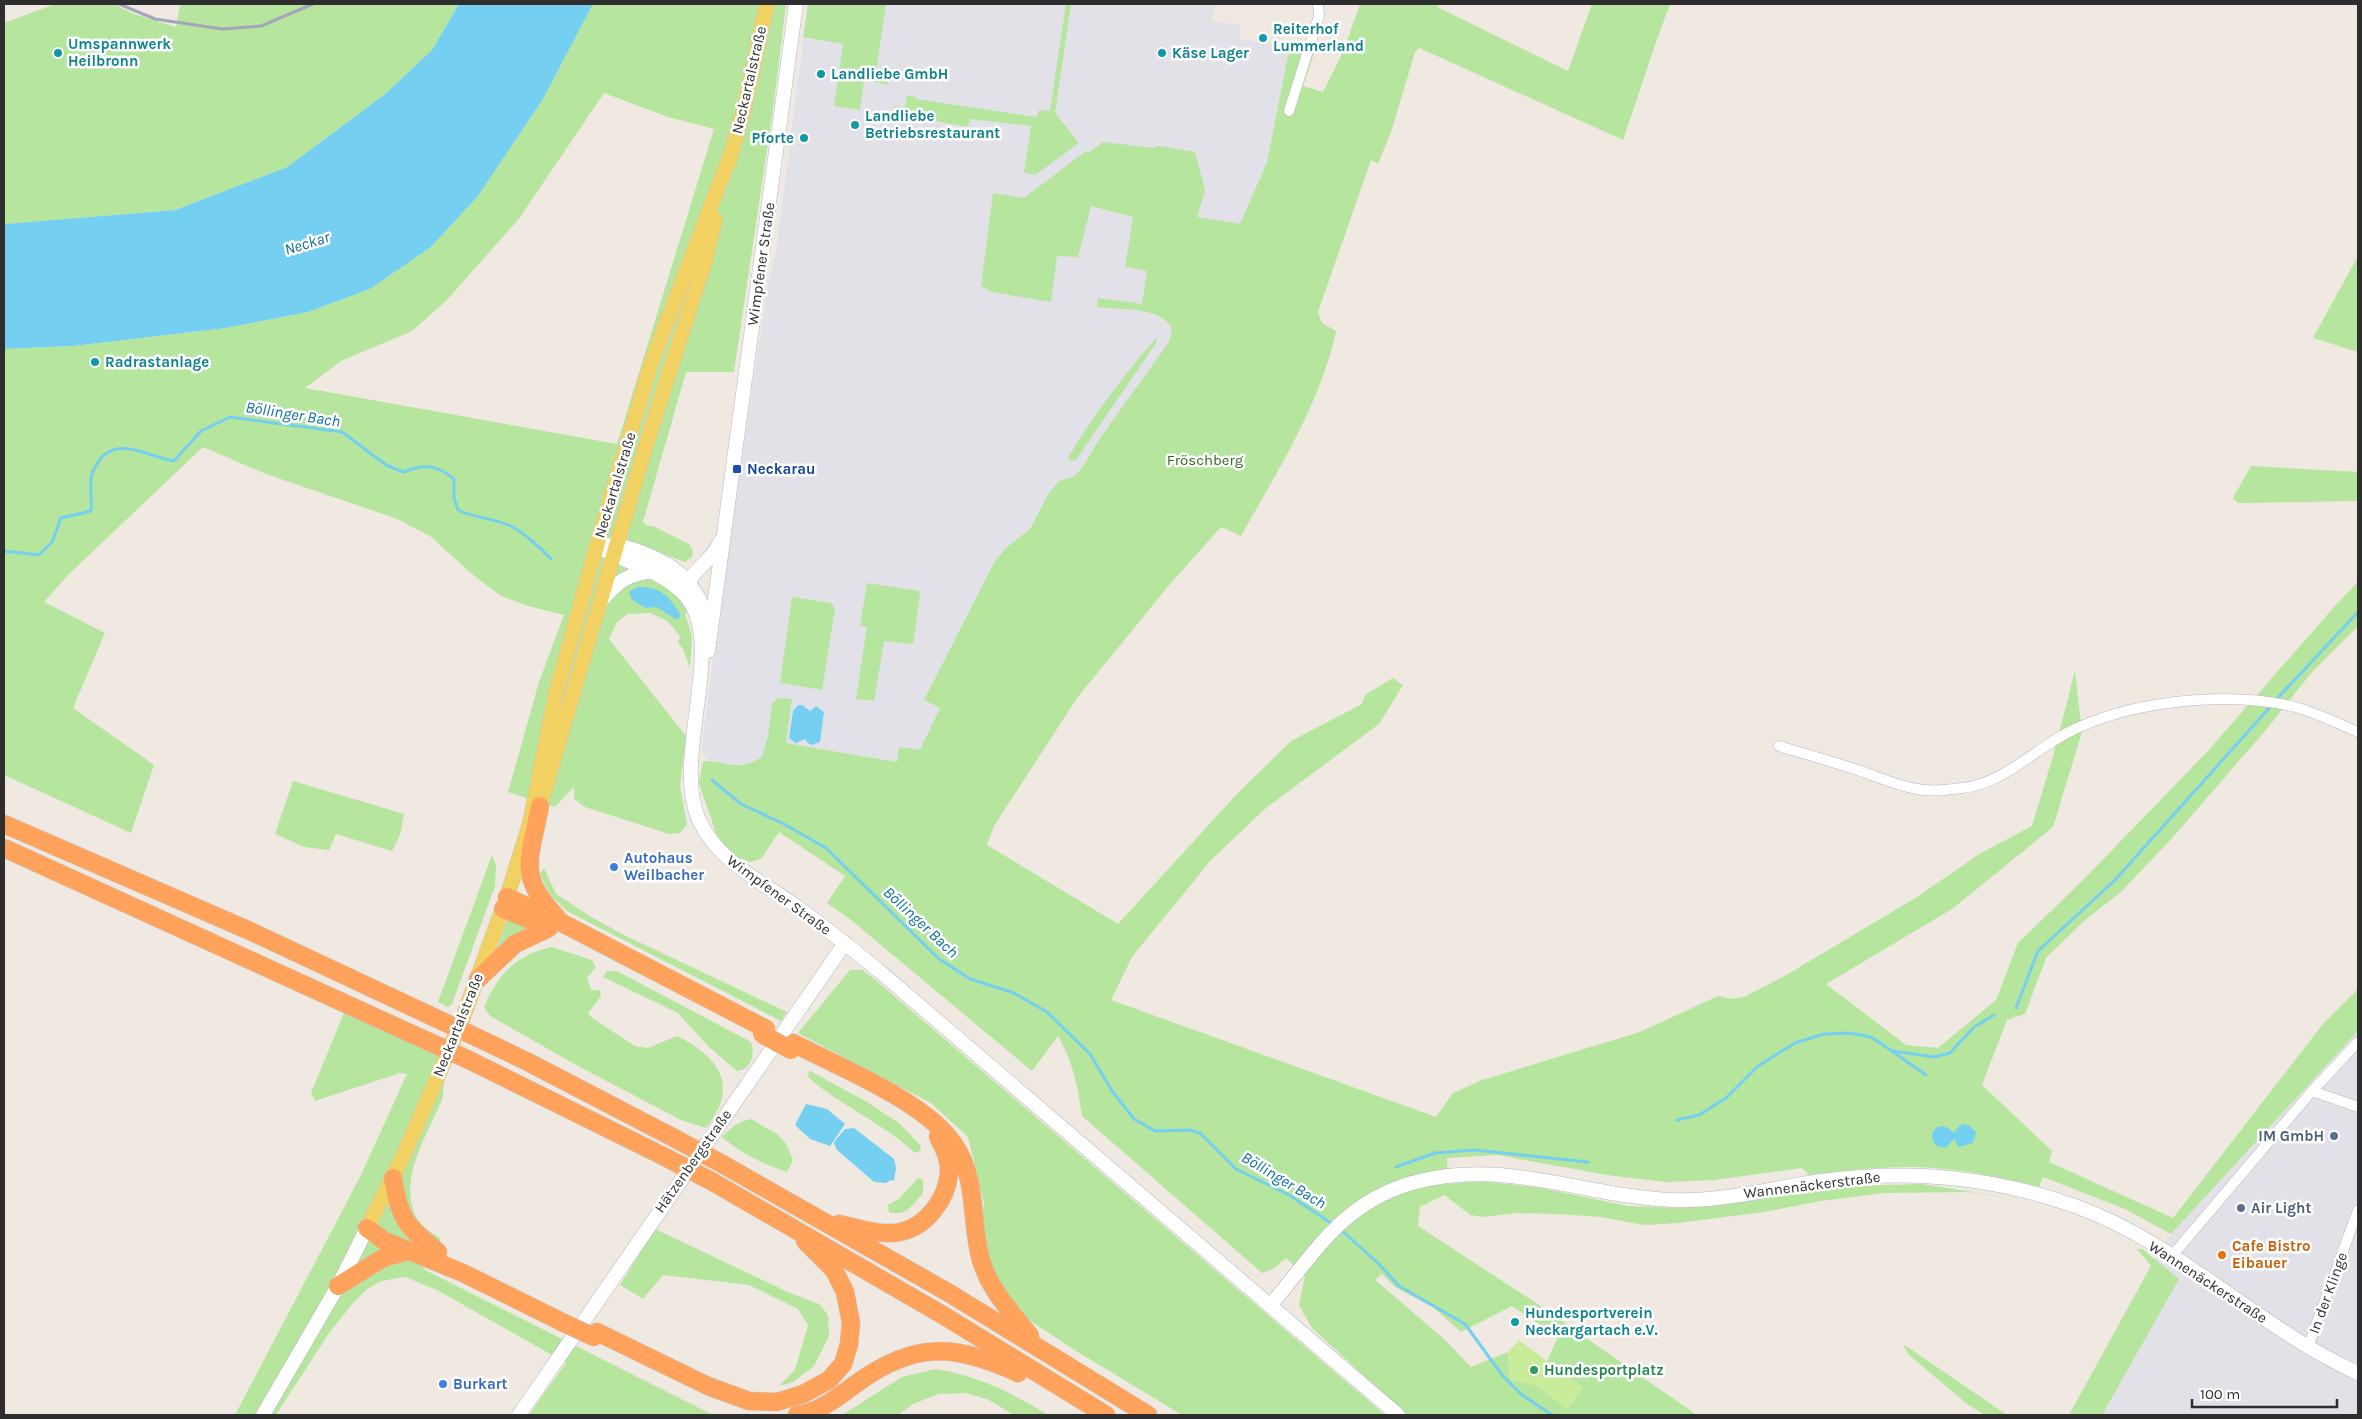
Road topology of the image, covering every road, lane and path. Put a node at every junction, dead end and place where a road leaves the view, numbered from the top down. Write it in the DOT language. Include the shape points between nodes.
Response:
graph roads {
  1 [pos="767,4"];
  2 [pos="796,4"];
  3 [pos="1318,4"];
  4 [pos="1289,110"];
  5 [pos="730,156"];
  6 [pos="725,525"];
  7 [pos="596,545"];
  8 [pos="615,550"];
  9 [pos="654,571"];
  10 [pos="686,587"];
  11 [pos="599,606"];
  12 [pos="711,631"];
  13 [pos="2358,732"];
  14 [pos="1779,746"];
  15 [pos="690,761"];
  16 [pos="540,806"];
  17 [pos="530,822"];
  18 [pos="4,824"];
  19 [pos="4,848"];
  20 [pos="505,903"];
  21 [pos="556,926"];
  22 [pos="845,943"];
  23 [pos="478,980"];
  24 [pos="2358,1042"];
  25 [pos="792,1046"];
  26 [pos="2312,1091"];
  27 [pos="2358,1107"];
  28 [pos="393,1178"];
  29 [pos="2358,1210"];
  30 [pos="824,1221"];
  31 [pos="369,1225"];
  32 [pos="789,1225"];
  33 [pos="408,1251"];
  34 [pos="438,1252"];
  35 [pos="2171,1257"];
  36 [pos="338,1286"];
  37 [pos="1270,1306"];
  38 [pos="566,1320"];
  39 [pos="596,1335"];
  40 [pos="1038,1346"];
  41 [pos="2308,1348"];
  42 [pos="2358,1373"];
  43 [pos="1072,1394"];
  44 [pos="263,1415"];
  45 [pos="520,1415"];
  46 [pos="770,1415"];
  47 [pos="797,1415"];
  48 [pos="1106,1415"];
  49 [pos="1148,1415"];
  50 [pos="1398,1415"];
  1 -- 5 [label="main road, Neckartalstraße"];
  2 -- 6 [label="street, Wimpfener Straße"];
  3 -- 4 [label="street" via="1319,16"];
  5 -- 7 [label="main road, Neckartalstraße" via="652,361"];
  5 -- 8 [label="main road, Neckartalstraße" via="704,264"];
  6 -- 10 [label="street, Wimpfener Straße" via="715,551"];
  6 -- 12 [label="street, Wimpfener Straße"];
  7 -- 8 [label="street, Wimpfener Straße"];
  7 -- 17 [label="main road, Neckartalstraße" via="556,693"];
  8 -- 9 [label="street"];
  8 -- 10 [label="street, Wimpfener Straße" via="637,550 668,563"];
  8 -- 11 [label="main road, Neckartalstraße"];
  9 -- 10 [label="street"];
  9 -- 11 [label="street" via="624,578 615,584"];
  10 -- 12 [label="street, Wimpfener Straße" via="704,606"];
  10 -- 15 [label="street, Wimpfener Straße" via="702,640"];
  11 -- 16 [label="main road, Neckartalstraße"];
  12 -- 15 [label="street, Wimpfener Straße"];
  13 -- 14 [label="street" via="2324,716 2273,704 2198,700 2124,711 2066,734 1996,779 1965,788 1938,790 1898,785"];
  15 -- 22 [label="street, Wimpfener Straße" via="690,789 695,810 713,843 739,867"];
  16 -- 17 [label="main road, Neckartalstraße"];
  16 -- 21 [label="highway" via="529,862 531,880"];
  17 -- 20 [label="main road, Neckartalstraße"];
  18 -- 30 [label="highway, bridge" via="250,931 526,1060"];
  19 -- 32 [label="highway, bridge" via="469,1060 665,1157"];
  20 -- 21 [label="highway"];
  20 -- 23 [label="main road, Neckartalstraße"];
  21 -- 23 [label="highway" via="515,944"];
  21 -- 25 [label="highway, bridge"];
  22 -- 37 [label="street, Wimpfener Straße"];
  22 -- 45 [label="street, Hätzenbergstraße"];
  23 -- 28 [label="main road, Neckartalstraße"];
  24 -- 26 [label="street"];
  25 -- 30 [label="highway" via="897,1104 932,1129 947,1154 950,1175 938,1206 913,1228 886,1233"];
  25 -- 40 [label="highway" via="900,1098 945,1131 966,1170 978,1245 988,1278 1008,1311"];
  26 -- 27 [label="street"];
  26 -- 35 [label="street"];
  28 -- 31 [label="main road, Neckartalstraße"];
  28 -- 34 [label="highway" via="397,1203 406,1222"];
  29 -- 41 [label="street, In der Klinge"];
  30 -- 40 [label="highway"];
  31 -- 33 [label="highway" via="383,1240"];
  31 -- 34 [label="highway"];
  31 -- 36 [label="street"];
  32 -- 39 [label="highway" via="834,1270 845,1292 851,1323 849,1344 842,1364 829,1380 790,1400 749,1401"];
  32 -- 43 [label="highway"];
  33 -- 36 [label="highway" via="383,1258"];
  33 -- 38 [label="highway"];
  34 -- 38 [label="highway"];
  35 -- 37 [label="street, Wannenäckerstraße" via="2128,1230 2078,1207 2036,1193 1942,1177 1883,1176 1823,1181 1702,1200 1676,1200 1632,1198 1508,1174 1460,1174 1411,1183 1356,1209 1329,1233"];
  35 -- 41 [label="street, Wannenäckerstraße"];
  36 -- 44 [label="street"];
  37 -- 50 [label="street, Wimpfener Straße"];
  38 -- 39 [label="highway, bridge"];
  39 -- 46 [label="highway" via="726,1401"];
  40 -- 49 [label="highway"];
  41 -- 42 [label="street, Wannenäckerstraße"];
  43 -- 47 [label="highway" via="981,1357 935,1351 894,1361 824,1406"];
  43 -- 48 [label="highway"];
}
